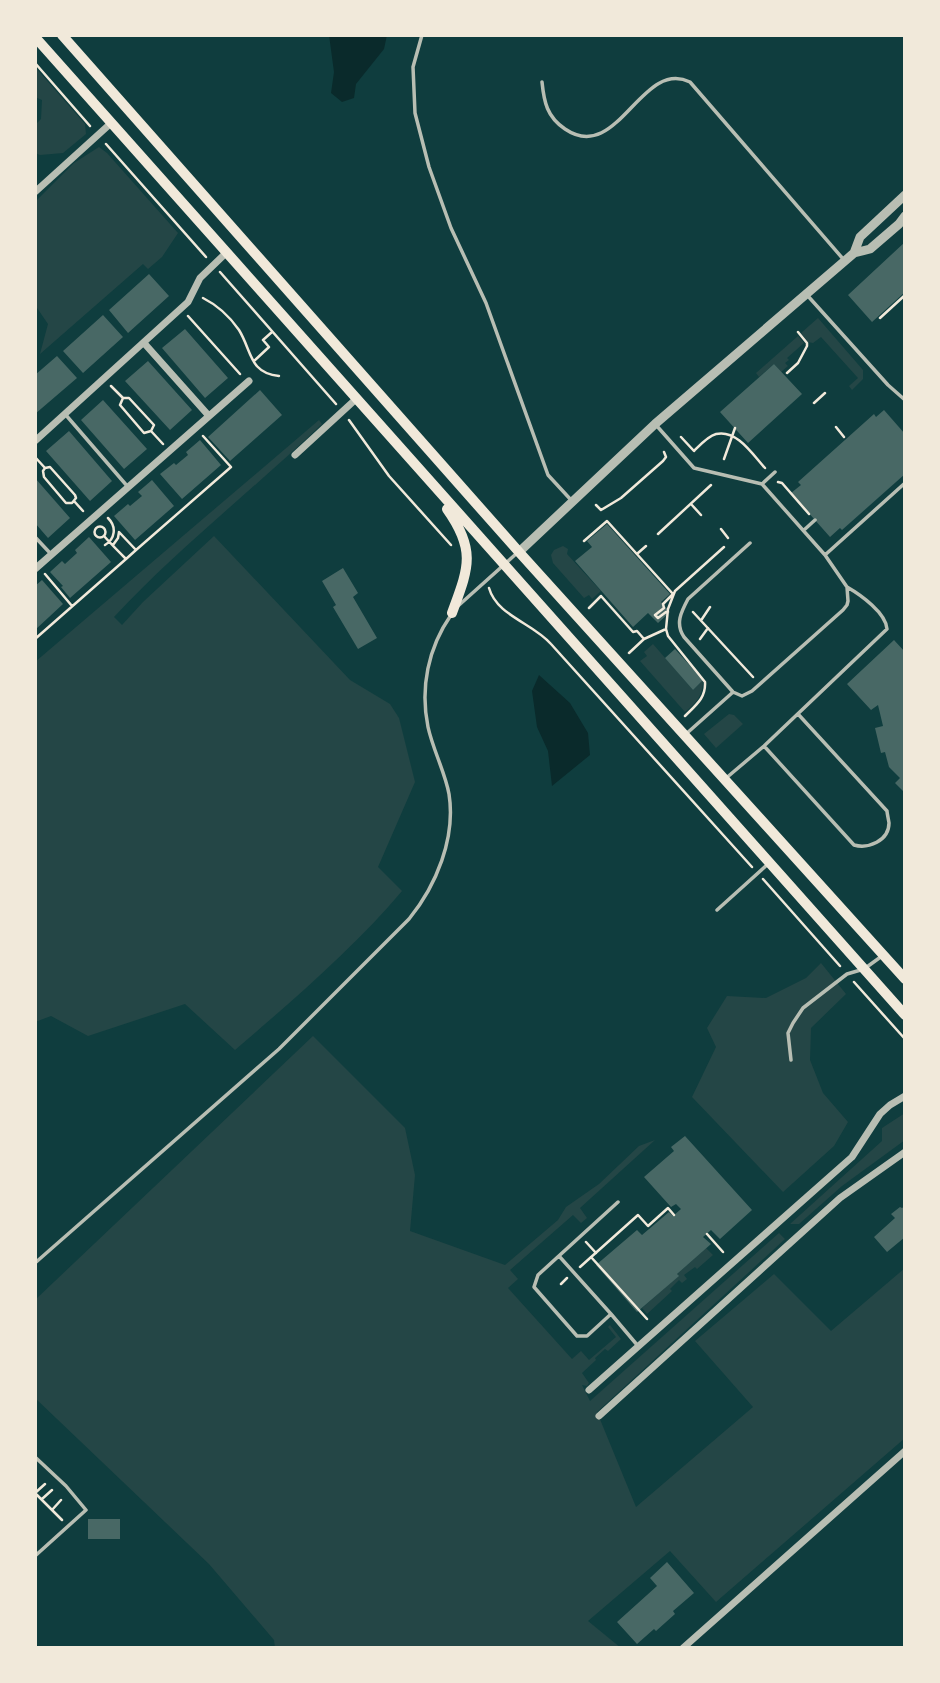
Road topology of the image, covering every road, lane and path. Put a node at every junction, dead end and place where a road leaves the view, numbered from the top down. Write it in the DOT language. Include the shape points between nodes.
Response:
graph roads {
  1 [pos="62,35"];
  2 [pos="422,35"];
  3 [pos="35,37"];
  4 [pos="542,82"];
  5 [pos="110,124"];
  6 [pos="35,192"];
  7 [pos="905,195"];
  8 [pos="905,216"];
  9 [pos="226,253"];
  10 [pos="854,253"];
  11 [pos="845,261"];
  12 [pos="192,293"];
  13 [pos="807,295"];
  14 [pos="905,298"];
  15 [pos="181,308"];
  16 [pos="880,318"];
  17 [pos="272,332"];
  18 [pos="798,332"];
  19 [pos="144,342"];
  20 [pos="253,362"];
  21 [pos="787,373"];
  22 [pos="279,376"];
  23 [pos="104,379"];
  24 [pos="249,382"];
  25 [pos="825,393"];
  26 [pos="123,398"];
  27 [pos="356,399"];
  28 [pos="905,400"];
  29 [pos="814,403"];
  30 [pos="65,414"];
  31 [pos="209,416"];
  32 [pos="655,424"];
  33 [pos="836,427"];
  34 [pos="196,428"];
  35 [pos="735,428"];
  36 [pos="151,431"];
  37 [pos="732,436"];
  38 [pos="681,437"];
  39 [pos="845,437"];
  40 [pos="35,441"];
  41 [pos="170,452"];
  42 [pos="664,452"];
  43 [pos="295,455"];
  44 [pos="35,457"];
  45 [pos="724,459"];
  46 [pos="45,468"];
  47 [pos="765,468"];
  48 [pos="421,472"];
  49 [pos="775,472"];
  50 [pos="778,482"];
  51 [pos="905,483"];
  52 [pos="762,484"];
  53 [pos="710,485"];
  54 [pos="128,487"];
  55 [pos="572,501"];
  56 [pos="691,504"];
  57 [pos="597,505"];
  58 [pos="101,511"];
  59 [pos="811,514"];
  60 [pos="701,515"];
  61 [pos="815,520"];
  62 [pos="720,529"];
  63 [pos="804,530"];
  64 [pos="658,534"];
  65 [pos="104,536"];
  66 [pos="35,537"];
  67 [pos="728,538"];
  68 [pos="584,541"];
  69 [pos="750,543"];
  70 [pos="111,544"];
  71 [pos="105,545"];
  72 [pos="646,546"];
  73 [pos="136,550"];
  74 [pos="519,552"];
  75 [pos="637,554"];
  76 [pos="51,555"];
  77 [pos="825,555"];
  78 [pos="126,559"];
  79 [pos="503,565"];
  80 [pos="36,568"];
  81 [pos="847,587"];
  82 [pos="666,599"];
  83 [pos="72,606"];
  84 [pos="673,606"];
  85 [pos="710,607"];
  86 [pos="589,608"];
  87 [pos="667,610"];
  88 [pos="693,612"];
  89 [pos="452,613"];
  90 [pos="702,620"];
  91 [pos="708,628"];
  92 [pos="666,629"];
  93 [pos="35,639"];
  94 [pos="644,639"];
  95 [pos="700,639"];
  96 [pos="629,653"];
  97 [pos="752,677"];
  98 [pos="733,692"];
  99 [pos="798,714"];
  100 [pos="684,735"];
  101 [pos="764,746"];
  102 [pos="724,780"];
  103 [pos="769,863"];
  104 [pos="717,911"];
  105 [pos="883,955"];
  106 [pos="864,969"];
  107 [pos="905,979"];
  108 [pos="905,1015"];
  109 [pos="791,1060"];
  110 [pos="905,1096"];
  111 [pos="905,1152"];
  112 [pos="618,1202"];
  113 [pos="674,1215"];
  114 [pos="707,1234"];
  115 [pos="586,1242"];
  116 [pos="723,1252"];
  117 [pos="596,1253"];
  118 [pos="559,1256"];
  119 [pos="592,1257"];
  120 [pos="35,1263"];
  121 [pos="574,1272"];
  122 [pos="561,1284"];
  123 [pos="611,1314"];
  124 [pos="647,1319"];
  125 [pos="638,1346"];
  126 [pos="589,1390"];
  127 [pos="599,1416"];
  128 [pos="905,1451"];
  129 [pos="35,1457"];
  130 [pos="45,1483"];
  131 [pos="51,1490"];
  132 [pos="42,1499"];
  133 [pos="61,1500"];
  134 [pos="52,1510"];
  135 [pos="62,1520"];
  136 [pos="35,1556"];
  137 [pos="683,1648"];
  1 -- 74 [label="main road"];
  2 -- 55 [label="lane" via="413,67 415,113 429,167 486,303 548,475"];
  3 -- 5 [label="main road"];
  4 -- 11 [label="lane" via="549,114 563,128 586,138 609,128 657,84 674,77 690,82"];
  5 -- 6 [label="street"];
  5 -- 9 [label="main road"];
  7 -- 10 [label="street" via="860,237"];
  8 -- 10 [label="street" via="870,249"];
  9 -- 12 [label="street" via="200,278"];
  9 -- 27 [label="main road"];
  10 -- 11 [label="street"];
  11 -- 13 [label="street"];
  12 -- 15 [label="street"];
  12 -- 20 [label="path" via="231,319"];
  13 -- 28 [label="lane"];
  13 -- 32 [label="street"];
  14 -- 16 [label="path"];
  15 -- 19 [label="street"];
  15 -- 24 [label="path"];
  17 -- 20 [label="path" via="263,340 269,347"];
  18 -- 21 [label="path" via="807,346"];
  19 -- 23 [label="street"];
  19 -- 31 [label="street"];
  20 -- 22 [label="path" via="264,373"];
  23 -- 26 [label="path"];
  23 -- 30 [label="street"];
  24 -- 31 [label="street"];
  25 -- 29 [label="path"];
  26 -- 36 [label="path" via="130,398 154,425"];
  26 -- 36 [label="path" via="120,405 144,433"];
  27 -- 43 [label="street"];
  27 -- 48 [label="main road"];
  30 -- 40 [label="street"];
  30 -- 54 [label="lane"];
  31 -- 34 [label="street"];
  32 -- 52 [label="lane" via="694,468"];
  32 -- 55 [label="street"];
  33 -- 39 [label="path"];
  34 -- 41 [label="street"];
  34 -- 73 [label="path" via="231,467"];
  35 -- 37 [label="path"];
  36 -- 41 [label="path"];
  37 -- 38 [label="path" via="715,434 694,451"];
  37 -- 45 [label="path"];
  37 -- 47 [label="path"];
  41 -- 54 [label="street"];
  42 -- 57 [label="path" via="666,457 621,498 601,510"];
  44 -- 46 [label="path"];
  46 -- 46 [label="path" via="44,477 66,503 74,501 75,495 50,467"];
  48 -- 79 [label="main road"];
  48 -- 89 [label="main road" via="465,543 468,563"];
  49 -- 52 [label="lane"];
  50 -- 59 [label="path"];
  51 -- 77 [label="lane"];
  52 -- 63 [label="lane"];
  53 -- 56 [label="path"];
  54 -- 58 [label="street"];
  55 -- 74 [label="street"];
  56 -- 60 [label="path"];
  56 -- 64 [label="path"];
  58 -- 70 [label="path" via="114,527"];
  58 -- 76 [label="street"];
  61 -- 63 [label="lane"];
  62 -- 67 [label="path"];
  63 -- 77 [label="lane"];
  65 -- 70 [label="path"];
  66 -- 76 [label="lane"];
  68 -- 75 [label="path" via="607,521"];
  69 -- 98 [label="lane" via="688,599 679,623 684,638"];
  70 -- 71 [label="path"];
  70 -- 73 [label="path" via="119,532"];
  70 -- 78 [label="path"];
  72 -- 75 [label="path"];
  73 -- 78 [label="path"];
  74 -- 79 [label="lane"];
  74 -- 100 [label="main road"];
  75 -- 82 [label="path" via="673,594"];
  76 -- 80 [label="street"];
  77 -- 81 [label="lane"];
  78 -- 83 [label="path"];
  79 -- 89 [label="lane"];
  79 -- 103 [label="main road"];
  80 -- 83 [label="path"];
  81 -- 98 [label="lane" via="843,610 747,695"];
  81 -- 99 [label="lane" via="865,598 886,621 887,629"];
  82 -- 84 [label="path"];
  82 -- 87 [label="path" via="656,615 658,618"];
  83 -- 93 [label="path"];
  85 -- 90 [label="path"];
  86 -- 94 [label="path" via="601,596"];
  88 -- 90 [label="path"];
  89 -- 120 [label="lane" via="441,629 425,684 429,728 449,794 448,837 420,905 279,1049"];
  90 -- 91 [label="path"];
  91 -- 95 [label="path"];
  91 -- 97 [label="path"];
  92 -- 94 [label="path"];
  94 -- 96 [label="path"];
  98 -- 100 [label="lane"];
  99 -- 101 [label="lane"];
  99 -- 101 [label="lane" via="887,811 887,832 881,839 873,845 854,845"];
  100 -- 102 [label="main road"];
  101 -- 102 [label="lane"];
  102 -- 105 [label="main road"];
  103 -- 104 [label="lane"];
  103 -- 106 [label="main road"];
  105 -- 106 [label="lane"];
  105 -- 107 [label="main road"];
  106 -- 108 [label="main road"];
  106 -- 109 [label="lane" via="847,974 803,1008 788,1033"];
  110 -- 125 [label="street" via="880,1114 852,1157"];
  111 -- 127 [label="street" via="840,1198"];
  112 -- 118 [label="lane"];
  113 -- 117 [label="path" via="668,1208 648,1226 638,1215"];
  114 -- 116 [label="path"];
  115 -- 117 [label="path"];
  117 -- 119 [label="path"];
  118 -- 121 [label="lane"];
  118 -- 123 [label="lane" via="538,1275 534,1287 577,1336 587,1336"];
  119 -- 121 [label="path"];
  119 -- 124 [label="path"];
  121 -- 122 [label="path"];
  121 -- 123 [label="lane"];
  123 -- 125 [label="lane"];
  125 -- 126 [label="street"];
  128 -- 137 [label="street"];
  129 -- 136 [label="lane" via="86,1510"];
  130 -- 132 [label="path" via="36,1493"];
  131 -- 132 [label="path"];
  132 -- 134 [label="path"];
  133 -- 134 [label="path"];
  134 -- 135 [label="path"];
}
